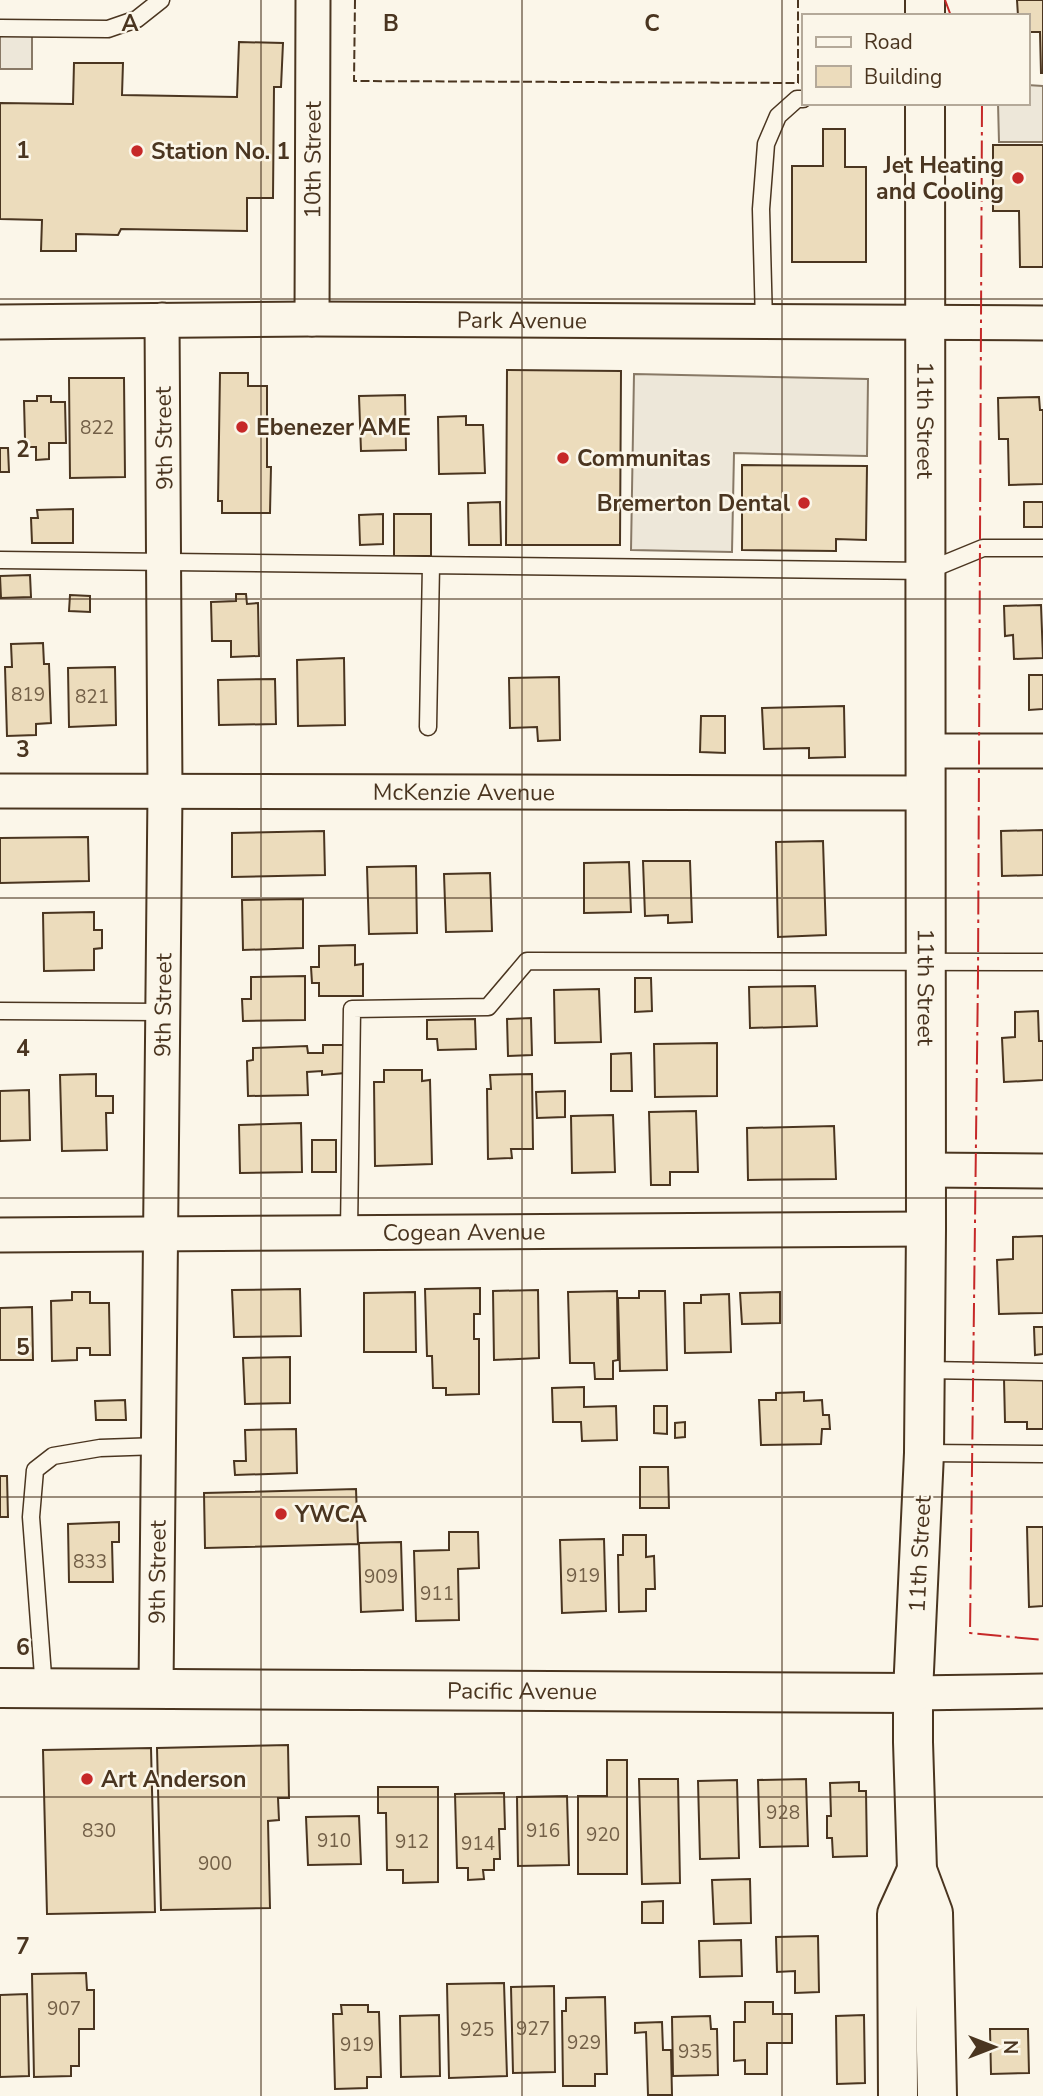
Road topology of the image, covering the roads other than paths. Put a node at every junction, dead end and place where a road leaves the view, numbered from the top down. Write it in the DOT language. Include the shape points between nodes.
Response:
graph roads {
  1 [pos="161,0"];
  2 [pos="313,0"];
  3 [pos="0,28"];
  4 [pos="802,99"];
  5 [pos="925,105"];
  6 [pos="312,319"];
  7 [pos="162,320"];
  8 [pos="0,322"];
  9 [pos="764,323"];
  10 [pos="1043,323"];
  11 [pos="924,324"];
  12 [pos="1043,548"];
  13 [pos="0,559"];
  14 [pos="165,561"];
  15 [pos="431,565"];
  16 [pos="927,571"];
  17 [pos="428,727"];
  18 [pos="927,751"];
  19 [pos="1043,751"];
  20 [pos="0,791"];
  21 [pos="165,792"];
  22 [pos="927,793"];
  23 [pos="926,962"];
  24 [pos="1043,962"];
  25 [pos="0,1011"];
  26 [pos="162,1012"];
  27 [pos="926,1170"];
  28 [pos="1043,1171"];
  29 [pos="926,1229"];
  30 [pos="349,1232"];
  31 [pos="162,1234"];
  32 [pos="0,1235"];
  33 [pos="925,1370"];
  34 [pos="1043,1372"];
  35 [pos="159,1446"];
  36 [pos="924,1453"];
  37 [pos="1043,1454"];
  38 [pos="0,1688"];
  39 [pos="44,1689"];
  40 [pos="156,1689"];
  41 [pos="1043,1690"];
  42 [pos="913,1693"];
  43 [pos="917,1870"];
  44 [pos="898,2096"];
  45 [pos="937,2096"];
  1 -- 3 [label="lane" via="137,19 108,29"];
  2 -- 6 [label="street, 10th Street"];
  4 -- 9 [label="lane" via="778,116 766,145 761,209"];
  5 -- 11 [label="main road, 11th Street"];
  6 -- 7 [label="street, Park Avenue"];
  6 -- 9 [label="street, Park Avenue"];
  7 -- 8 [label="street, Park Avenue"];
  7 -- 14 [label="street, 9th Street"];
  9 -- 11 [label="street, Park Avenue"];
  10 -- 11 [label="street, Park Avenue"];
  11 -- 16 [label="main road, 11th Street"];
  12 -- 16 [label="lane" via="983,548"];
  13 -- 14 [label="lane"];
  14 -- 15 [label="lane"];
  14 -- 21 [label="street, 9th Street"];
  15 -- 16 [label="lane"];
  15 -- 17 [label="lane"];
  16 -- 18 [label="main road, 11th Street"];
  18 -- 19 [label="street"];
  18 -- 22 [label="main road, 11th Street"];
  20 -- 21 [label="street, McKenzie Avenue"];
  21 -- 22 [label="street, McKenzie Avenue"];
  21 -- 26 [label="street, 9th Street"];
  22 -- 23 [label="main road, 11th Street"];
  23 -- 24 [label="lane"];
  23 -- 27 [label="main road, 11th Street"];
  23 -- 30 [label="lane" via="527,961 488,1007 352,1009"];
  25 -- 26 [label="lane"];
  26 -- 31 [label="street, 9th Street"];
  27 -- 28 [label="street"];
  27 -- 29 [label="main road, 11th Street"];
  29 -- 30 [label="street, Cogean Avenue"];
  29 -- 33 [label="main road, 11th Street"];
  30 -- 31 [label="street, Cogean Avenue"];
  31 -- 32 [label="street, Cogean Avenue"];
  31 -- 35 [label="street, 9th Street"];
  33 -- 34 [label="lane"];
  33 -- 36 [label="main road, 11th Street"];
  35 -- 39 [label="lane" via="100,1448 53,1456 35,1470 31,1517"];
  35 -- 40 [label="street, 9th Street"];
  36 -- 37 [label="lane"];
  36 -- 42 [label="main road, 11th Street"];
  38 -- 39 [label="main road, Pacific Avenue"];
  39 -- 40 [label="main road, Pacific Avenue"];
  40 -- 42 [label="main road, Pacific Avenue"];
  41 -- 42 [label="street, Pacific Avenue"];
  42 -- 43 [label="main road, 11th Street"];
  43 -- 44 [label="main road, 11th Street" via="897,1914"];
  43 -- 45 [label="main road, 11th Street" via="933,1913"];
}
